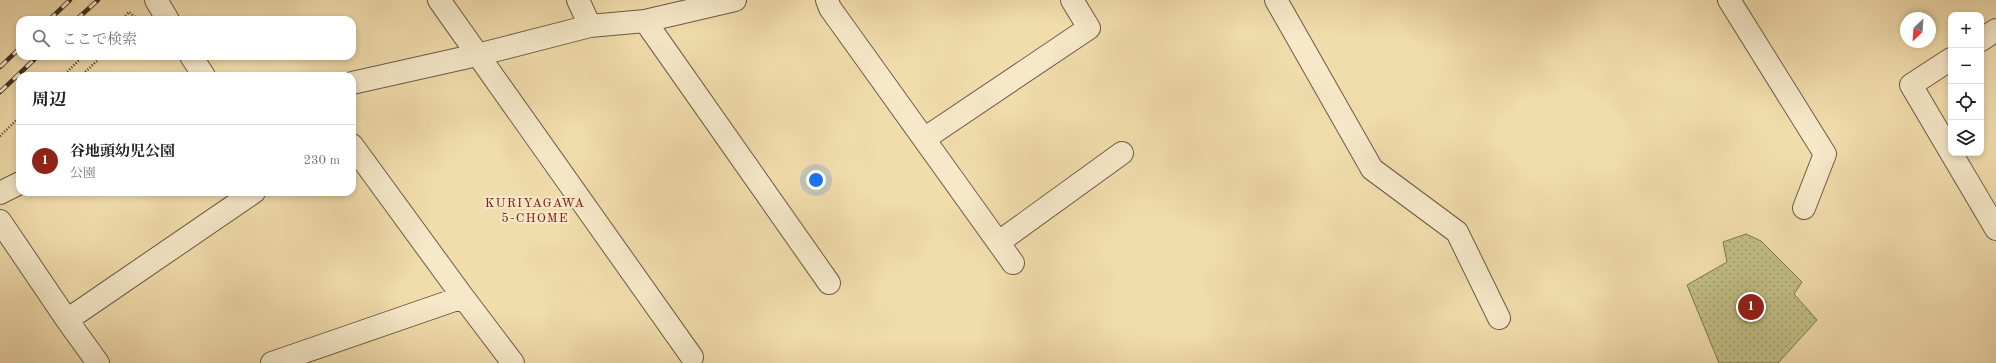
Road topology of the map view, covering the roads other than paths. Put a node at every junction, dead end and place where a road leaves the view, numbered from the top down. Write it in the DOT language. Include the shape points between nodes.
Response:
graph roads {
  1 [pos="156,0"];
  2 [pos="439,0"];
  3 [pos="578,0"];
  4 [pos="735,0"];
  5 [pos="827,0"];
  6 [pos="1072,0"];
  7 [pos="1276,0"];
  8 [pos="1729,0"];
  9 [pos="166,16"];
  10 [pos="644,21"];
  11 [pos="590,26"];
  12 [pos="1996,30"];
  13 [pos="1984,38"];
  14 [pos="476,55"];
  15 [pos="194,60"];
  16 [pos="1948,61"];
  17 [pos="201,72"];
  18 [pos="356,82"];
  19 [pos="924,140"];
  20 [pos="356,150"];
  21 [pos="1122,153"];
  22 [pos="16,185"];
  23 [pos="0,193"];
  24 [pos="248,196"];
  25 [pos="1804,208"];
  26 [pos="0,221"];
  27 [pos="1996,229"];
  28 [pos="999,242"];
  29 [pos="1013,263"];
  30 [pos="829,282"];
  31 [pos="463,296"];
  32 [pos="1499,318"];
  33 [pos="67,320"];
  34 [pos="692,357"];
  35 [pos="98,363"];
  36 [pos="272,363"];
  37 [pos="513,363"];
  1 -- 9 [label="street"];
  2 -- 14 [label="street"];
  3 -- 11 [label="street"];
  4 -- 10 [label="street"];
  5 -- 19 [label="street" via="830,8"];
  6 -- 19 [label="street" via="1088,28"];
  7 -- 32 [label="street" via="1372,169 1458,232"];
  8 -- 25 [label="street" via="1826,154"];
  10 -- 11 [label="street"];
  10 -- 30 [label="street"];
  11 -- 14 [label="street"];
  12 -- 13 [label="street"];
  14 -- 18 [label="street"];
  14 -- 34 [label="street"];
  15 -- 17 [label="street"];
  16 -- 27 [label="street" via="1911,85"];
  19 -- 28 [label="street"];
  20 -- 31 [label="street"];
  21 -- 28 [label="street"];
  22 -- 23 [label="street"];
  24 -- 33 [label="street"];
  26 -- 33 [label="street"];
  28 -- 29 [label="street"];
  31 -- 36 [label="street"];
  31 -- 37 [label="street"];
  33 -- 35 [label="street"];
}
